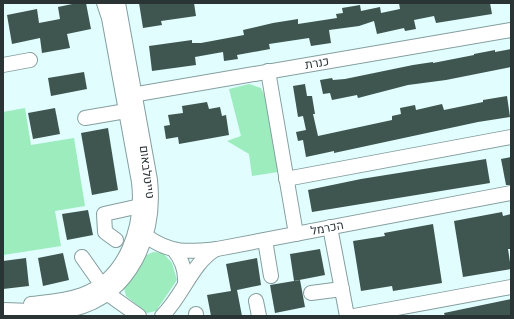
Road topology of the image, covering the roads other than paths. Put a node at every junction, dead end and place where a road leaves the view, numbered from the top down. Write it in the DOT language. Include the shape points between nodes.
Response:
graph roads {
  1 [pos="104,3"];
  2 [pos="118,3"];
  3 [pos="511,30"];
  4 [pos="30,60"];
  5 [pos="3,65"];
  6 [pos="268,72"];
  7 [pos="129,95"];
  8 [pos="126,111"];
  9 [pos="85,118"];
  10 [pos="511,137"];
  11 [pos="286,179"];
  12 [pos="511,193"];
  13 [pos="140,206"];
  14 [pos="330,228"];
  15 [pos="296,234"];
  16 [pos="146,236"];
  17 [pos="116,240"];
  18 [pos="265,240"];
  19 [pos="217,249"];
  20 [pos="174,250"];
  21 [pos="82,256"];
  22 [pos="271,276"];
  23 [pos="185,284"];
  24 [pos="511,287"];
  25 [pos="105,289"];
  26 [pos="342,289"];
  27 [pos="311,293"];
  28 [pos="256,301"];
  29 [pos="3,309"];
  30 [pos="167,313"];
  31 [pos="139,316"];
  32 [pos="259,316"];
  33 [pos="347,316"];
  34 [pos="354,316"];
  1 -- 7 [label="street, טייטלבאום"];
  2 -- 7 [label="street, טייטלבאום"];
  3 -- 6 [label="street, כנרת"];
  4 -- 5 [label="street"];
  6 -- 7 [label="street, כנרת"];
  6 -- 11 [label="street"];
  7 -- 8 [label="street, טייטלבאום"];
  7 -- 16 [label="street, טייטלבאום" via="151,195"];
  8 -- 9 [label="street"];
  8 -- 13 [label="street, טייטלבאום" via="139,182"];
  10 -- 11 [label="street"];
  11 -- 15 [label="street"];
  12 -- 14 [label="street, הכרמל"];
  13 -- 17 [label="street" via="104,214 105,232"];
  13 -- 25 [label="street, טייטלבאום" via="136,233"];
  14 -- 15 [label="street, הכרמל"];
  14 -- 26 [label="street"];
  15 -- 18 [label="street, הכרמל"];
  16 -- 20 [label="street, הכרמל"];
  16 -- 25 [label="street, טייטלבאום" via="126,275"];
  18 -- 19 [label="street, הכרמל"];
  18 -- 22 [label="street"];
  19 -- 20 [label="street, הכרמל" via="185,252"];
  19 -- 23 [label="street" via="203,260"];
  20 -- 23 [label="street" via="184,264"];
  21 -- 25 [label="street"];
  23 -- 30 [label="street"];
  24 -- 34 [label="street"];
  25 -- 29 [label="street, טייטלבאום" via="70,298"];
  25 -- 31 [label="street"];
  26 -- 27 [label="street"];
  26 -- 33 [label="street"];
  28 -- 32 [label="street"];
}
